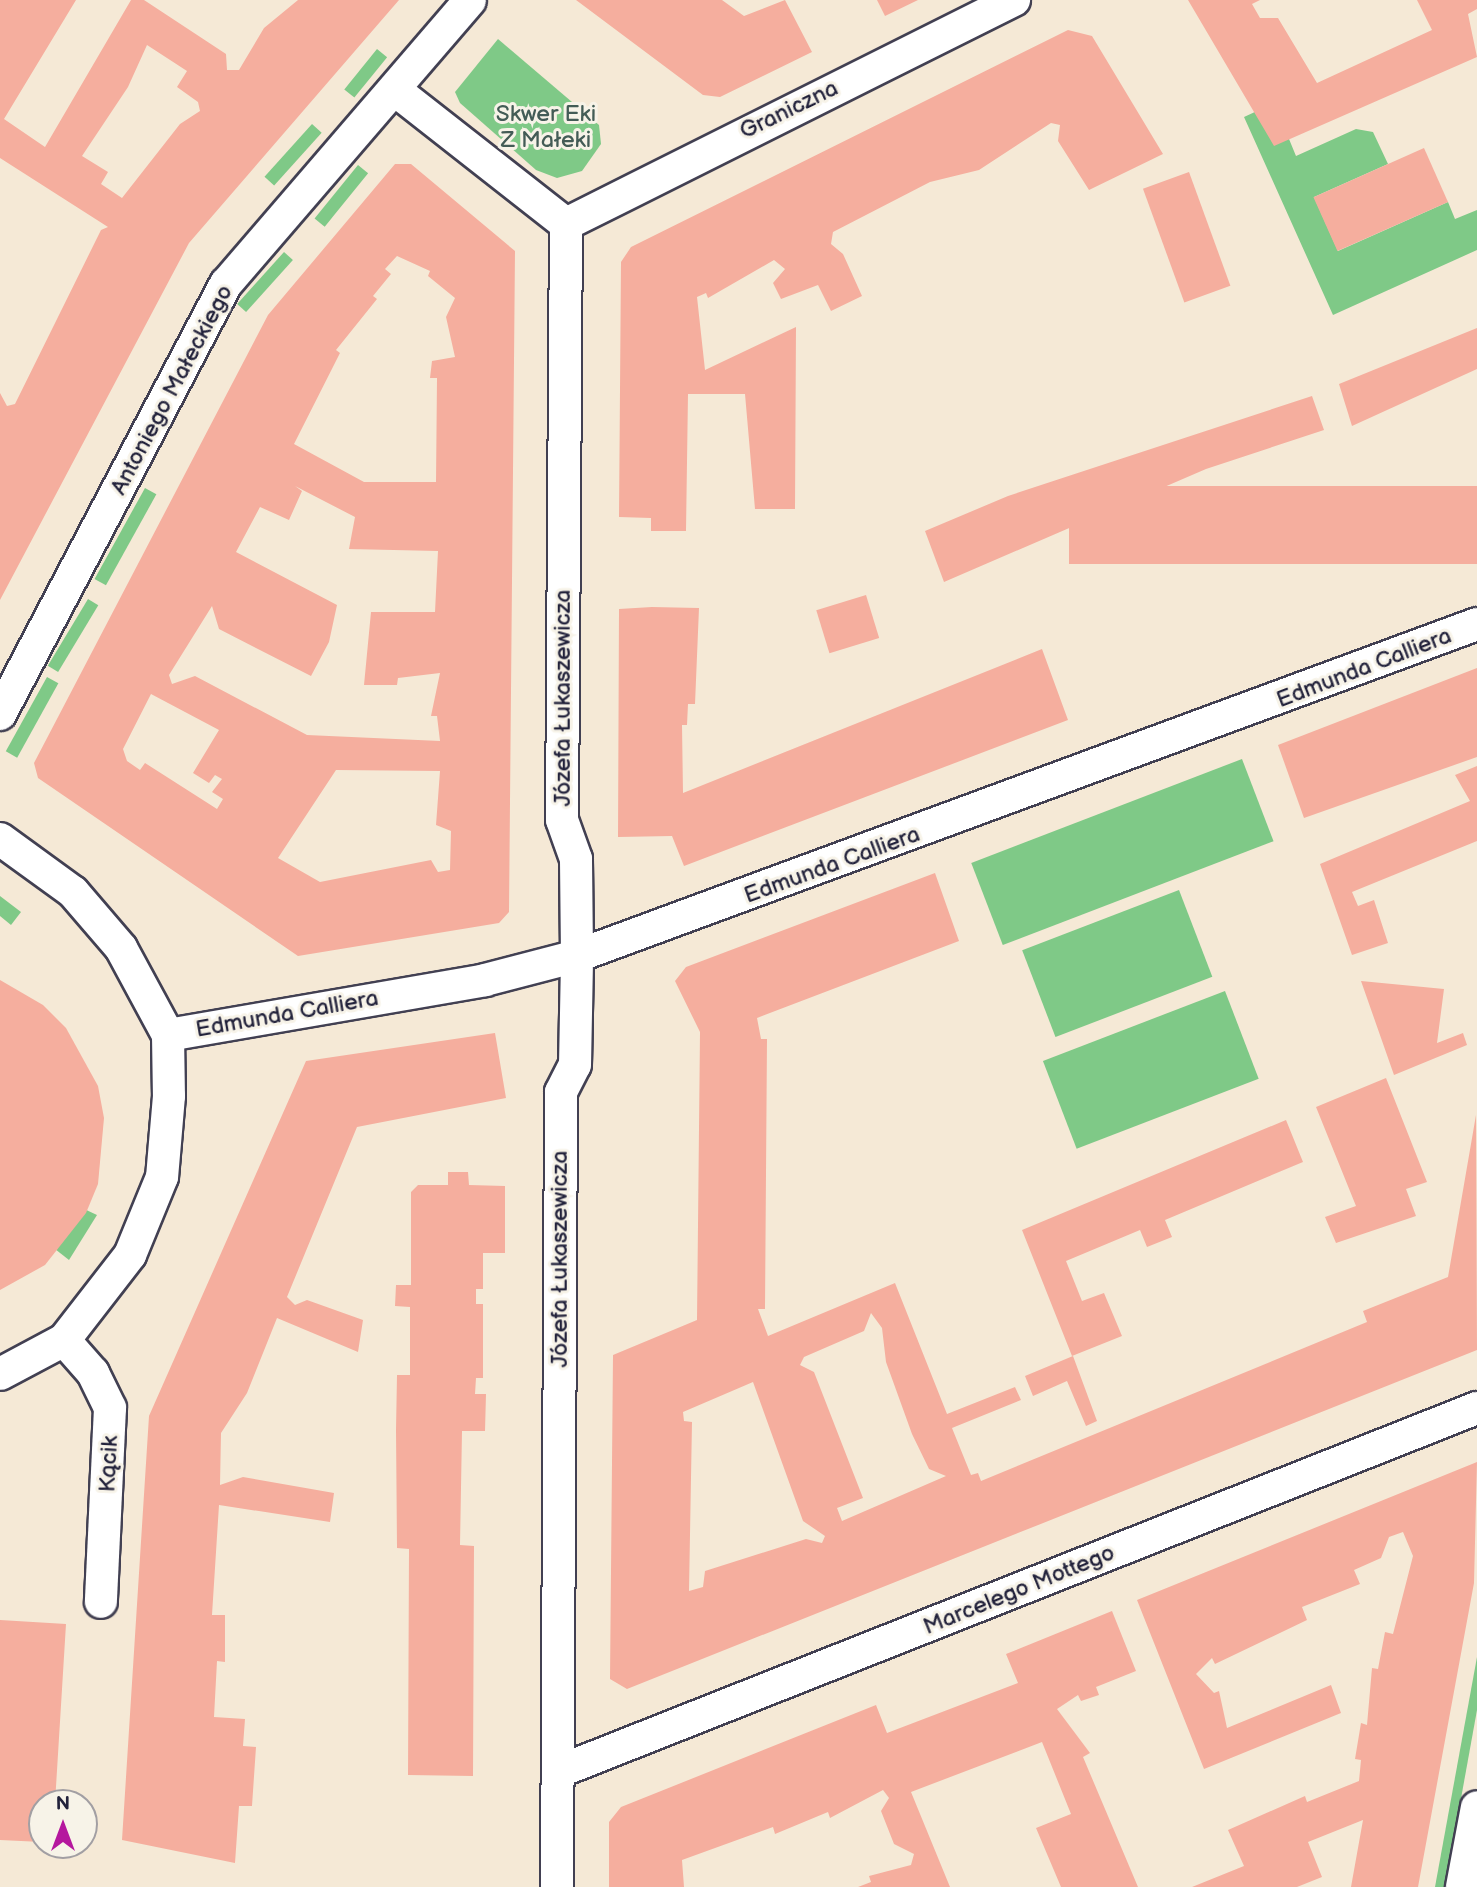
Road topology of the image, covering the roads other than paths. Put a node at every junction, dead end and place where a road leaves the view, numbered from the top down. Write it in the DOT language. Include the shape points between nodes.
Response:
graph roads {
  1 [pos="470,0"];
  2 [pos="1014,0"];
  3 [pos="395,90"];
  4 [pos="566,224"];
  5 [pos="1477,624"];
  6 [pos="0,714"];
  7 [pos="0,839"];
  8 [pos="577,956"];
  9 [pos="168,1035"];
  10 [pos="64,1340"];
  11 [pos="0,1374"];
  12 [pos="1477,1408"];
  13 [pos="101,1602"];
  14 [pos="560,1770"];
  15 [pos="1477,1807"];
  16 [pos="557,1887"];
  17 [pos="1462,1887"];
  1 -- 3 [label="street, Antoniego Małeckiego"];
  2 -- 4 [label="street, Graniczna"];
  3 -- 4 [label="street"];
  3 -- 6 [label="street, Antoniego Małeckiego" via="226,284"];
  4 -- 8 [label="street, Józefa Łukaszewicza" via="562,820 576,859"];
  5 -- 8 [label="street, Edmunda Calliera"];
  7 -- 9 [label="street" via="93,912 137,974"];
  8 -- 9 [label="street, Edmunda Calliera" via="485,980"];
  8 -- 14 [label="street, Józefa Łukaszewicza" via="575,1065 561,1092"];
  9 -- 10 [label="street" via="167,1147 149,1217 106,1291"];
  10 -- 11 [label="street"];
  10 -- 13 [label="street, Kącik" via="93,1373 110,1408"];
  12 -- 14 [label="street, Marcelego Mottego"];
  14 -- 16 [label="street, Józefa Łukaszewicza"];
  15 -- 17 [label="street"];
}
